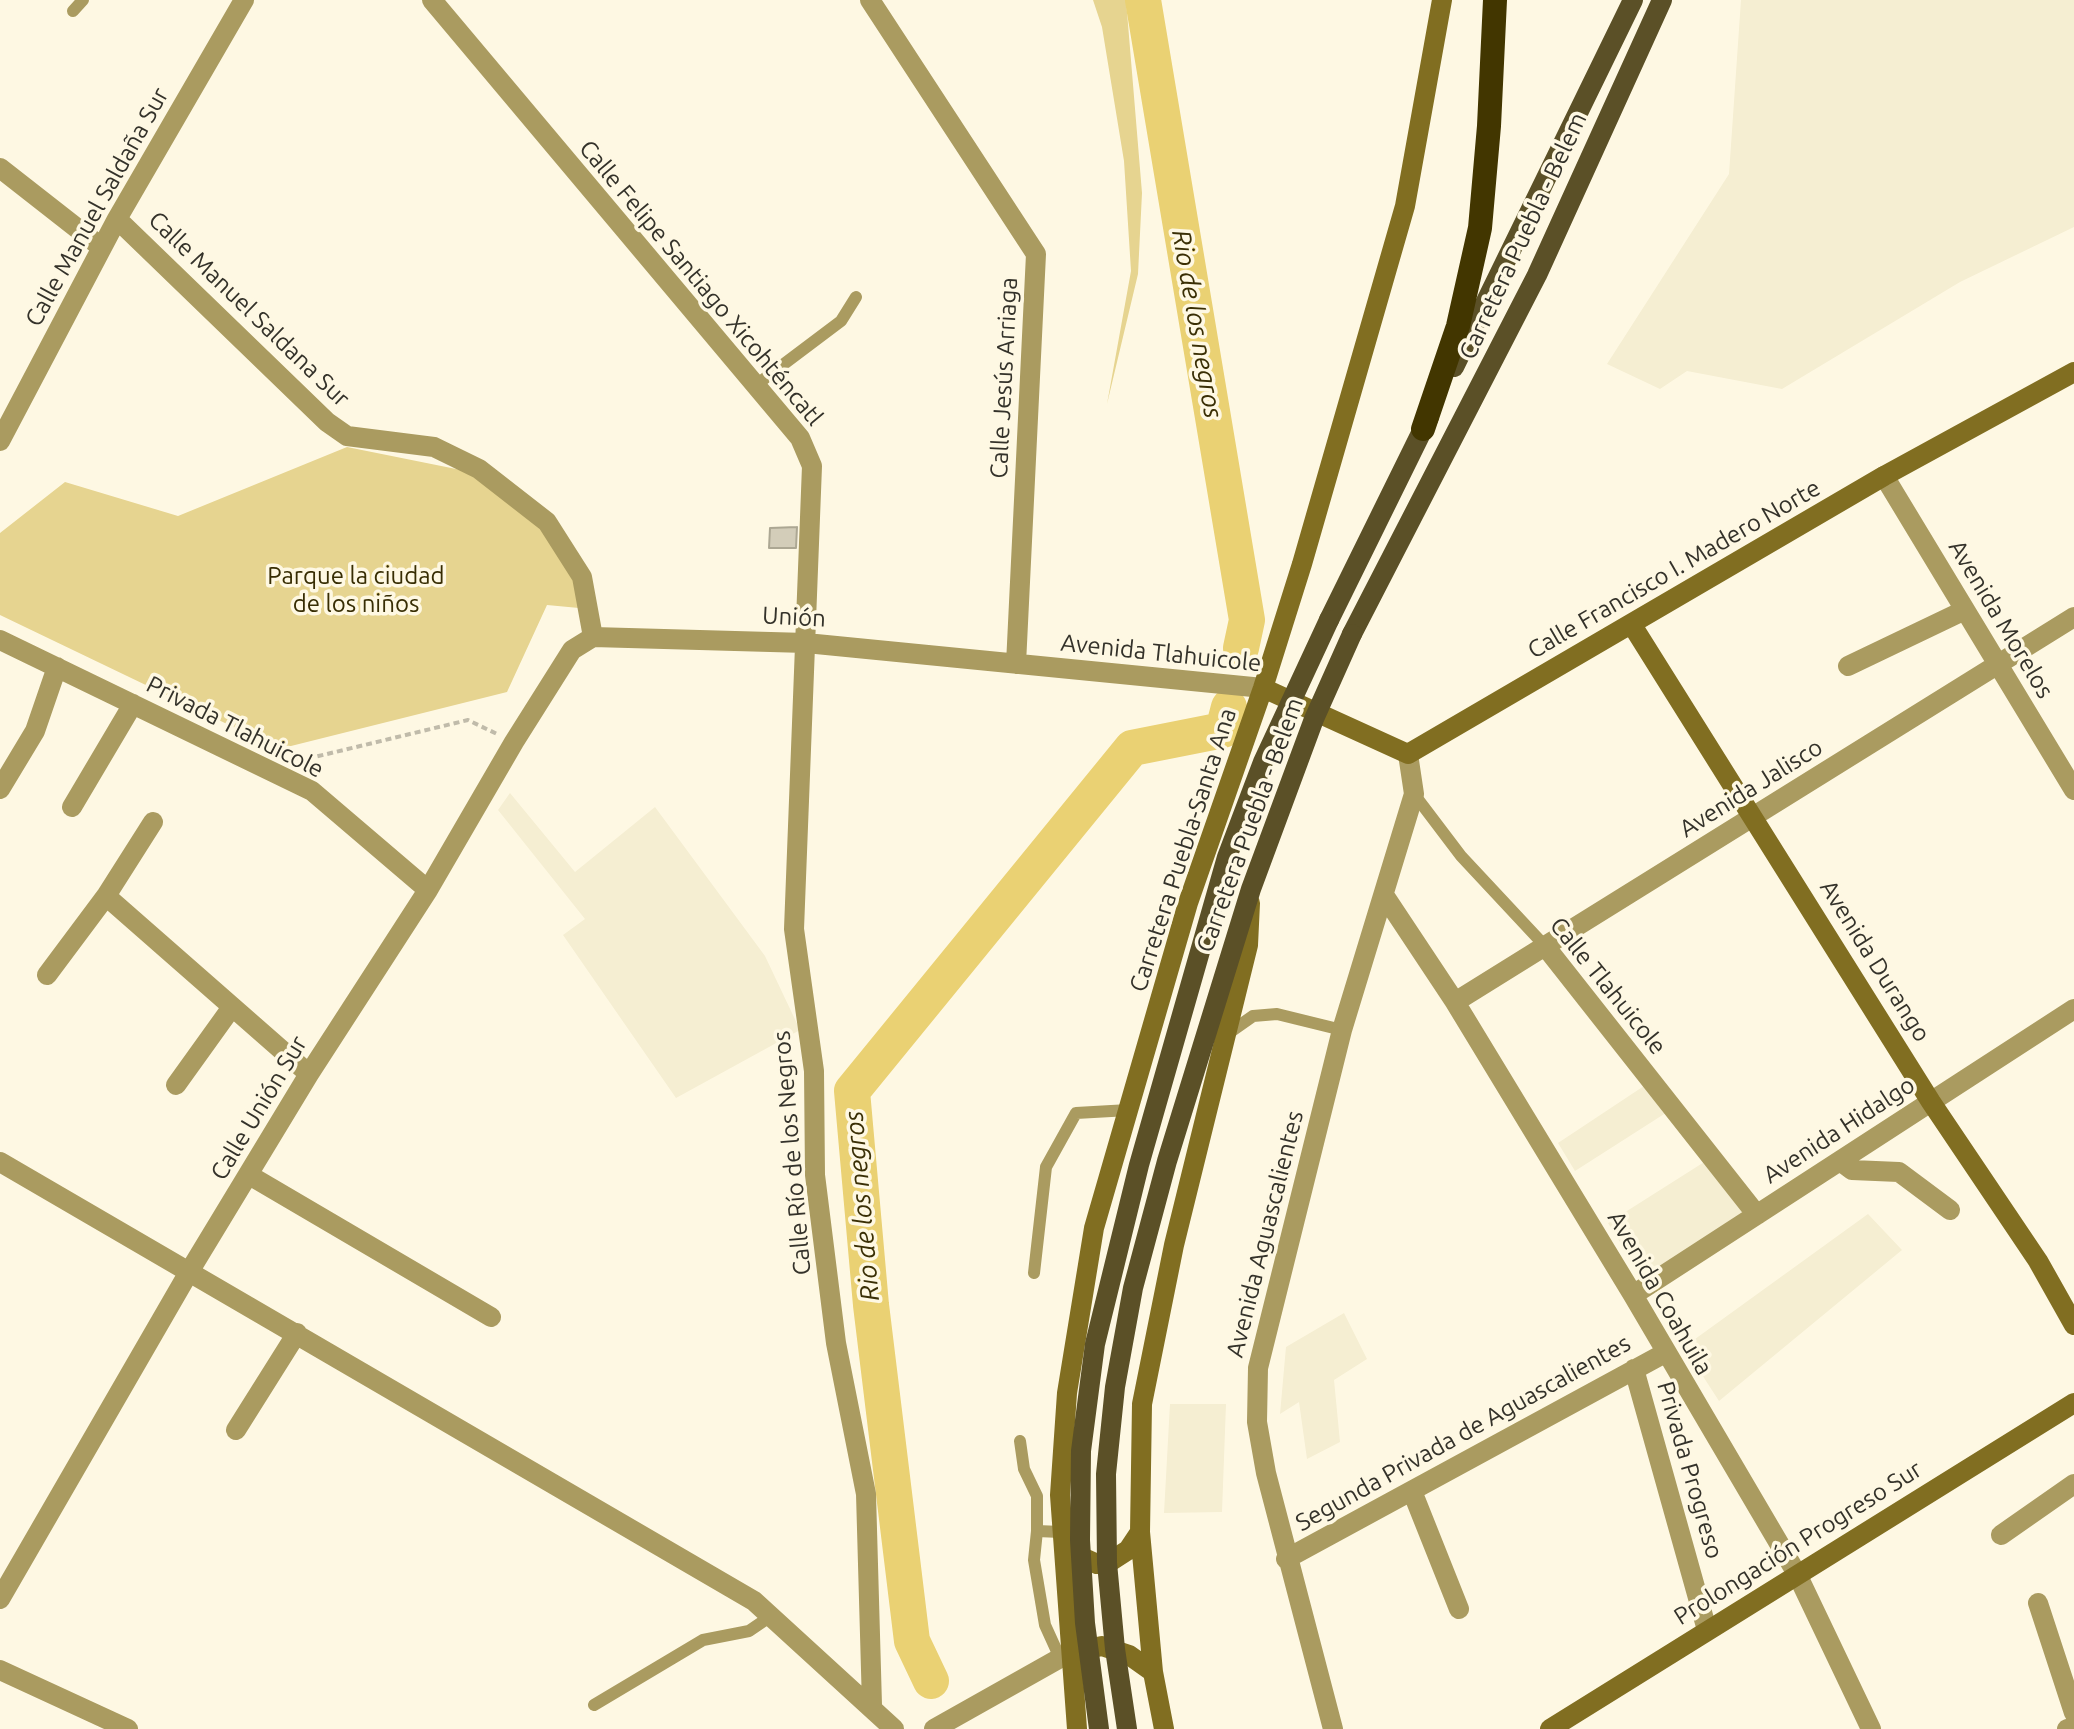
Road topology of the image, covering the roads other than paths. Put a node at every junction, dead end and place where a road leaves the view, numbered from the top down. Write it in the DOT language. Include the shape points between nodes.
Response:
graph roads {
  1 [pos="83,0"];
  2 [pos="244,0"];
  3 [pos="432,0"];
  4 [pos="870,0"];
  5 [pos="1442,0"];
  6 [pos="1495,0"];
  7 [pos="1633,0"];
  8 [pos="1662,0"];
  9 [pos="73,11"];
  10 [pos="0,168"];
  11 [pos="117,219"];
  12 [pos="101,247"];
  13 [pos="856,297"];
  14 [pos="2074,372"];
  15 [pos="756,385"];
  16 [pos="1423,429"];
  17 [pos="0,441"];
  18 [pos="1884,476"];
  19 [pos="1965,610"];
  20 [pos="2074,617"];
  21 [pos="1632,625"];
  22 [pos="593,637"];
  23 [pos="0,640"];
  24 [pos="806,643"];
  25 [pos="1016,664"];
  26 [pos="1998,664"];
  27 [pos="1848,666"];
  28 [pos="57,667"];
  29 [pos="1263,688"];
  30 [pos="133,704"];
  31 [pos="1408,754"];
  32 [pos="0,789"];
  33 [pos="2074,790"];
  34 [pos="1414,794"];
  35 [pos="72,807"];
  36 [pos="1754,816"];
  37 [pos="153,822"];
  38 [pos="1251,889"];
  39 [pos="428,890"];
  40 [pos="1384,895"];
  41 [pos="106,896"];
  42 [pos="794,929"];
  43 [pos="1545,946"];
  44 [pos="47,975"];
  45 [pos="1455,1002"];
  46 [pos="232,1007"];
  47 [pos="2074,1009"];
  48 [pos="1342,1030"];
  49 [pos="1224,1036"];
  50 [pos="309,1074"];
  51 [pos="176,1085"];
  52 [pos="1931,1102"];
  53 [pos="1129,1110"];
  54 [pos="1840,1161"];
  55 [pos="0,1162"];
  56 [pos="249,1175"];
  57 [pos="1950,1210"];
  58 [pos="1757,1215"];
  59 [pos="189,1272"];
  60 [pos="1034,1273"];
  61 [pos="1633,1295"];
  62 [pos="491,1317"];
  63 [pos="2074,1325"];
  64 [pos="297,1333"];
  65 [pos="1665,1353"];
  66 [pos="1634,1369"];
  67 [pos="2074,1403"];
  68 [pos="236,1430"];
  69 [pos="1020,1441"];
  70 [pos="2074,1484"];
  71 [pos="1412,1491"];
  72 [pos="1037,1531"];
  73 [pos="1140,1532"];
  74 [pos="2001,1535"];
  75 [pos="1061,1537"];
  76 [pos="1286,1559"];
  77 [pos="1797,1574"];
  78 [pos="0,1599"];
  79 [pos="2038,1603"];
  80 [pos="1459,1609"];
  81 [pos="771,1616"];
  82 [pos="1707,1630"];
  83 [pos="1064,1656"];
  84 [pos="0,1670"];
  85 [pos="1153,1672"];
  86 [pos="594,1705"];
  87 [pos="872,1705"];
  88 [pos="2074,1713"];
  89 [pos="2074,1727"];
  90 [pos="128,1729"];
  91 [pos="894,1729"];
  92 [pos="934,1729"];
  93 [pos="1077,1729"];
  94 [pos="1099,1729"];
  95 [pos="1127,1729"];
  96 [pos="1164,1729"];
  97 [pos="1333,1729"];
  98 [pos="1550,1729"];
  99 [pos="1871,1729"];
  100 [pos="2067,1729"];
  1 -- 9 [label="lane"];
  2 -- 11 [label="street, Calle Manuel Saldaña Sur"];
  3 -- 15 [label="street, Calle Felipe Santiago Xicohténcatl"];
  4 -- 25 [label="street, Calle Jesús Arriaga" via="1036,254"];
  5 -- 29 [label="street, Carretera Puebla-Santa Ana" via="1405,206"];
  6 -- 16 [label="highway" via="1480,228 1458,326"];
  7 -- 16 [label="main road, Carretera Puebla - Belem"];
  8 -- 38 [label="main road, Carretera Puebla - Belem, bridge" via="1537,275 1352,634 1314,719"];
  10 -- 12 [label="street"];
  11 -- 12 [label="street, Calle Manuel Saldaña Sur"];
  11 -- 22 [label="street, Calle Manuel Saldana Sur" via="327,422 347,436 434,447 479,469 547,522 582,577"];
  12 -- 17 [label="street, Calle Manuel Saldaña Sur"];
  13 -- 15 [label="lane" via="841,321"];
  14 -- 18 [label="street, Calle Francisco I. Madero Norte"];
  15 -- 24 [label="street, Calle Felipe Santiago Xicohténcatl" via="800,438 812,466"];
  16 -- 94 [label="main road, Carretera Puebla - Belem, bridge" via="1263,762 1227,857 1139,1165 1095,1344 1081,1451 1085,1623"];
  18 -- 19 [label="street, Avenida Morelos"];
  18 -- 21 [label="street, Calle Francisco I. Madero Norte"];
  19 -- 26 [label="street, Avenida Morelos"];
  19 -- 27 [label="street"];
  20 -- 26 [label="street, Avenida Jalisco"];
  21 -- 31 [label="street, Calle Francisco I. Madero Norte"];
  21 -- 36 [label="street, Avenida Durango"];
  22 -- 24 [label="street, Unión"];
  22 -- 39 [label="street, Calle Unión Sur" via="572,650"];
  23 -- 28 [label="street, Privada Tlahuicole"];
  24 -- 25 [label="street, Unión"];
  24 -- 42 [label="street, Calle Felipe Santiago Xicohténcatl"];
  25 -- 29 [label="street, Avenida Tlahuicole"];
  26 -- 33 [label="street, Avenida Morelos"];
  26 -- 36 [label="street, Avenida Jalisco"];
  28 -- 30 [label="street, Privada Tlahuicole"];
  28 -- 32 [label="street" via="35,731"];
  29 -- 31 [label="street, Avenida Tlahuicole"];
  29 -- 53 [label="street, Carretera Puebla-Santa Ana" via="1188,903"];
  30 -- 35 [label="street"];
  30 -- 39 [label="street, Privada Tlahuicole" via="312,791"];
  31 -- 34 [label="street, Avenida Aguascalientes"];
  34 -- 40 [label="street, Avenida Aguascalientes"];
  34 -- 43 [label="lane, Calle Tlahuicole" via="1461,856"];
  36 -- 43 [label="street, Avenida Jalisco"];
  36 -- 52 [label="street, Avenida Durango"];
  37 -- 41 [label="street"];
  38 -- 49 [label="street" via="1248,945"];
  38 -- 95 [label="main road, Carretera Puebla - Belem, bridge" via="1167,1161 1133,1288 1115,1387 1106,1474 1107,1563"];
  39 -- 50 [label="street, Calle Unión Sur"];
  40 -- 45 [label="street, Avenida Coahuila"];
  40 -- 48 [label="street, Avenida Aguascalientes"];
  41 -- 44 [label="street"];
  41 -- 46 [label="street"];
  42 -- 87 [label="street, Calle Río de los Negros" via="814,1071 815,1175 832,1313 866,1494"];
  43 -- 45 [label="street, Avenida Jalisco"];
  43 -- 58 [label="street, Calle Tlahuicole"];
  45 -- 61 [label="street, Avenida Coahuila"];
  46 -- 50 [label="street"];
  46 -- 51 [label="street"];
  47 -- 52 [label="street, Avenida Hidalgo"];
  48 -- 49 [label="lane" via="1277,1014 1253,1016"];
  48 -- 76 [label="street, Avenida Aguascalientes" via="1258,1368 1257,1422"];
  49 -- 73 [label="street" via="1142,1404"];
  50 -- 56 [label="street, Calle Unión Sur"];
  52 -- 54 [label="street, Avenida Hidalgo"];
  52 -- 63 [label="street, Avenida Durango" via="2038,1261"];
  53 -- 60 [label="lane" via="1076,1113 1046,1167"];
  53 -- 75 [label="street, Carretera Puebla-Santa Ana" via="1094,1228 1076,1333 1067,1393"];
  54 -- 57 [label="street" via="1852,1170 1899,1172"];
  54 -- 58 [label="street, Avenida Hidalgo"];
  55 -- 59 [label="street"];
  56 -- 59 [label="street, Calle Unión Sur"];
  56 -- 62 [label="street"];
  58 -- 61 [label="street, Avenida Hidalgo"];
  59 -- 64 [label="street"];
  59 -- 78 [label="street, Calle Unión Sur"];
  61 -- 65 [label="street, Avenida Coahuila"];
  64 -- 68 [label="street"];
  64 -- 81 [label="street" via="754,1601"];
  65 -- 66 [label="street, Segunda Privada de Aguascalientes"];
  65 -- 77 [label="street, Avenida Coahuila"];
  66 -- 71 [label="street, Segunda Privada de Aguascalientes"];
  66 -- 82 [label="street, Privada Progreso"];
  67 -- 77 [label="street, Prolongación Progreso Sur"];
  69 -- 72 [label="lane" via="1024,1469 1037,1496"];
  70 -- 74 [label="street"];
  71 -- 76 [label="street, Segunda Privada de Aguascalientes"];
  71 -- 80 [label="street"];
  72 -- 75 [label="lane"];
  72 -- 83 [label="lane" via="1034,1560 1045,1625"];
  73 -- 75 [label="street" via="1128,1550 1097,1564 1079,1559"];
  73 -- 85 [label="street"];
  75 -- 83 [label="street, Carretera Puebla-Santa Ana"];
  76 -- 97 [label="street, Avenida Aguascalientes"];
  77 -- 82 [label="street, Prolongación Progreso Sur"];
  77 -- 99 [label="street, Avenida Coahuila"];
  79 -- 88 [label="street"];
  81 -- 86 [label="lane" via="749,1631 703,1640"];
  81 -- 87 [label="street"];
  82 -- 98 [label="street, Prolongación Progreso Sur"];
  83 -- 85 [label="street" via="1102,1646 1129,1655"];
  83 -- 92 [label="street"];
  83 -- 93 [label="street, Carretera Puebla-Santa Ana"];
  84 -- 90 [label="street"];
  85 -- 96 [label="street"];
  87 -- 91 [label="street"];
  89 -- 100 [label="street"];
}
